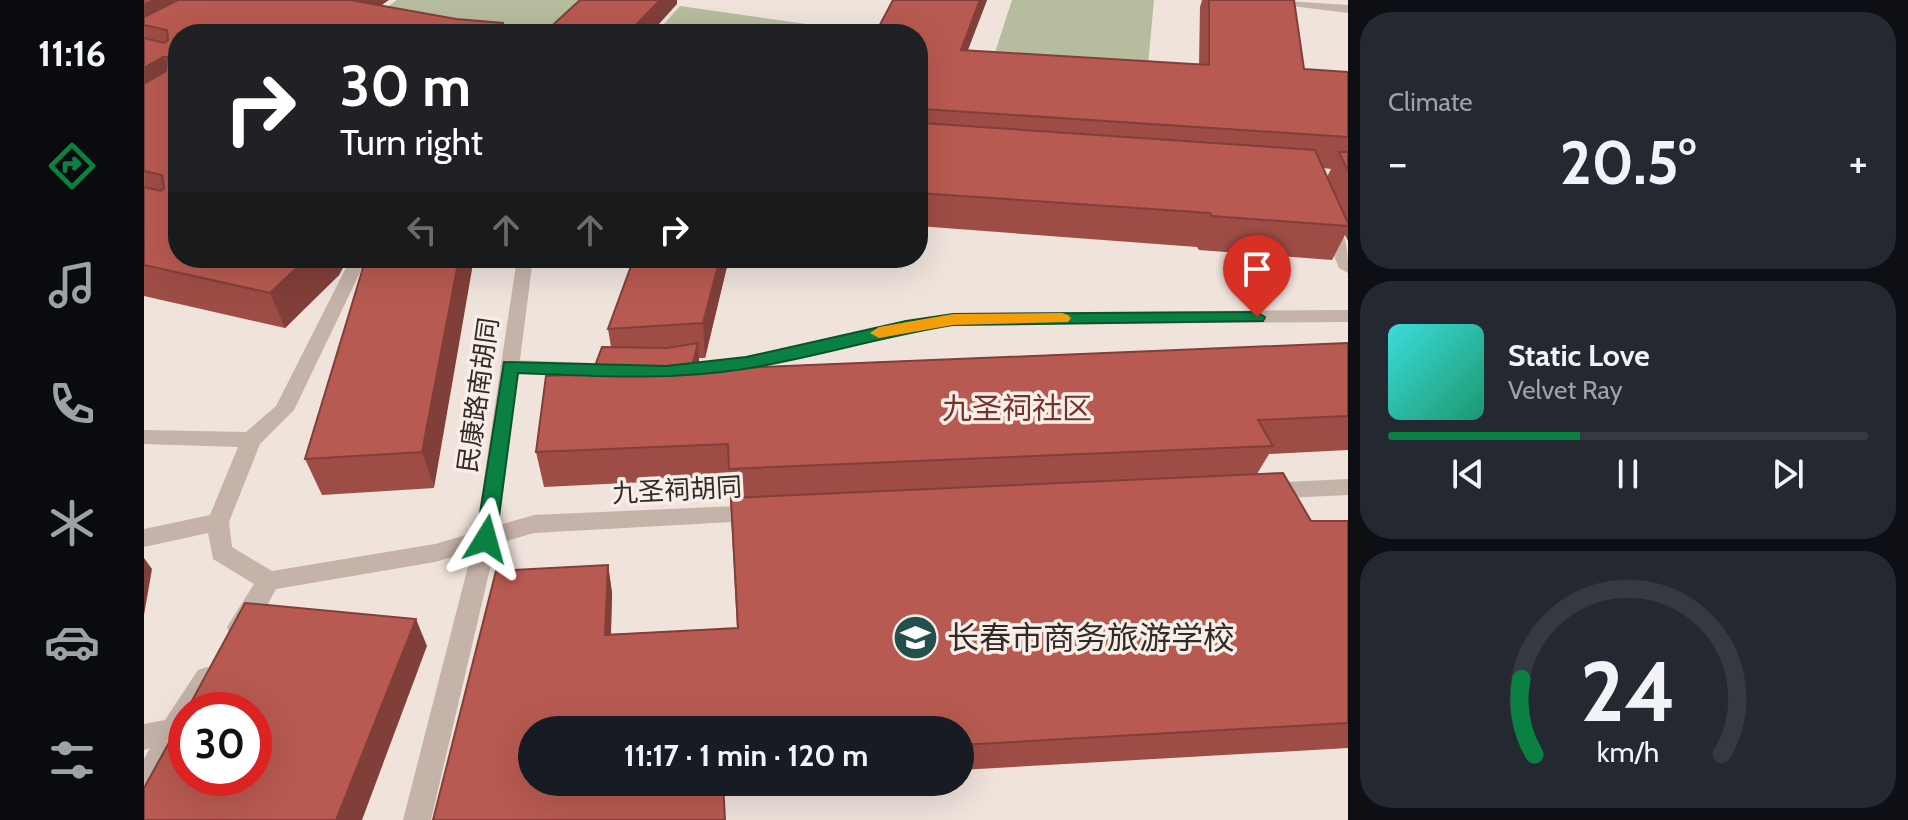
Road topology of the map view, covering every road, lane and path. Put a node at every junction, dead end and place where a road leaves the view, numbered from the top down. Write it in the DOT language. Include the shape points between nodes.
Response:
graph roads {
  1 [pos="1276,0"];
  2 [pos="1348,9"];
  3 [pos="1319,202"];
  4 [pos="354,268"];
  5 [pos="524,268"];
  6 [pos="1348,268"];
  7 [pos="1348,316"];
  8 [pos="510,366"];
  9 [pos="144,437"];
  10 [pos="251,440"];
  11 [pos="1348,487"];
  12 [pos="1252,492"];
  13 [pos="789,513"];
  14 [pos="218,522"];
  15 [pos="144,538"];
  16 [pos="486,539"];
  17 [pos="269,581"];
  18 [pos="197,692"];
  19 [pos="168,731"];
  20 [pos="144,737"];
  21 [pos="168,740"];
  22 [pos="144,787"];
  23 [pos="417,820"];
  1 -- 2 [label="street"];
  3 -- 6 [label="street"];
  4 -- 10 [label="street" via="284,410"];
  5 -- 8 [label="street, 民康路南胡同"];
  7 -- 8 [label="street" via="953,319 746,363 642,372"];
  8 -- 16 [label="street, 民康路南胡同"];
  9 -- 10 [label="street"];
  10 -- 14 [label="street"];
  11 -- 12 [label="street"];
  13 -- 16 [label="street, 九圣祠胡同" via="534,524"];
  14 -- 15 [label="street"];
  14 -- 17 [label="street" via="221,552"];
  16 -- 17 [label="street, 九圣祠胡同" via="435,553"];
  16 -- 23 [label="street, 民康路南胡同"];
  17 -- 18 [label="street"];
  19 -- 20 [label="street"];
  21 -- 22 [label="street"];
}
